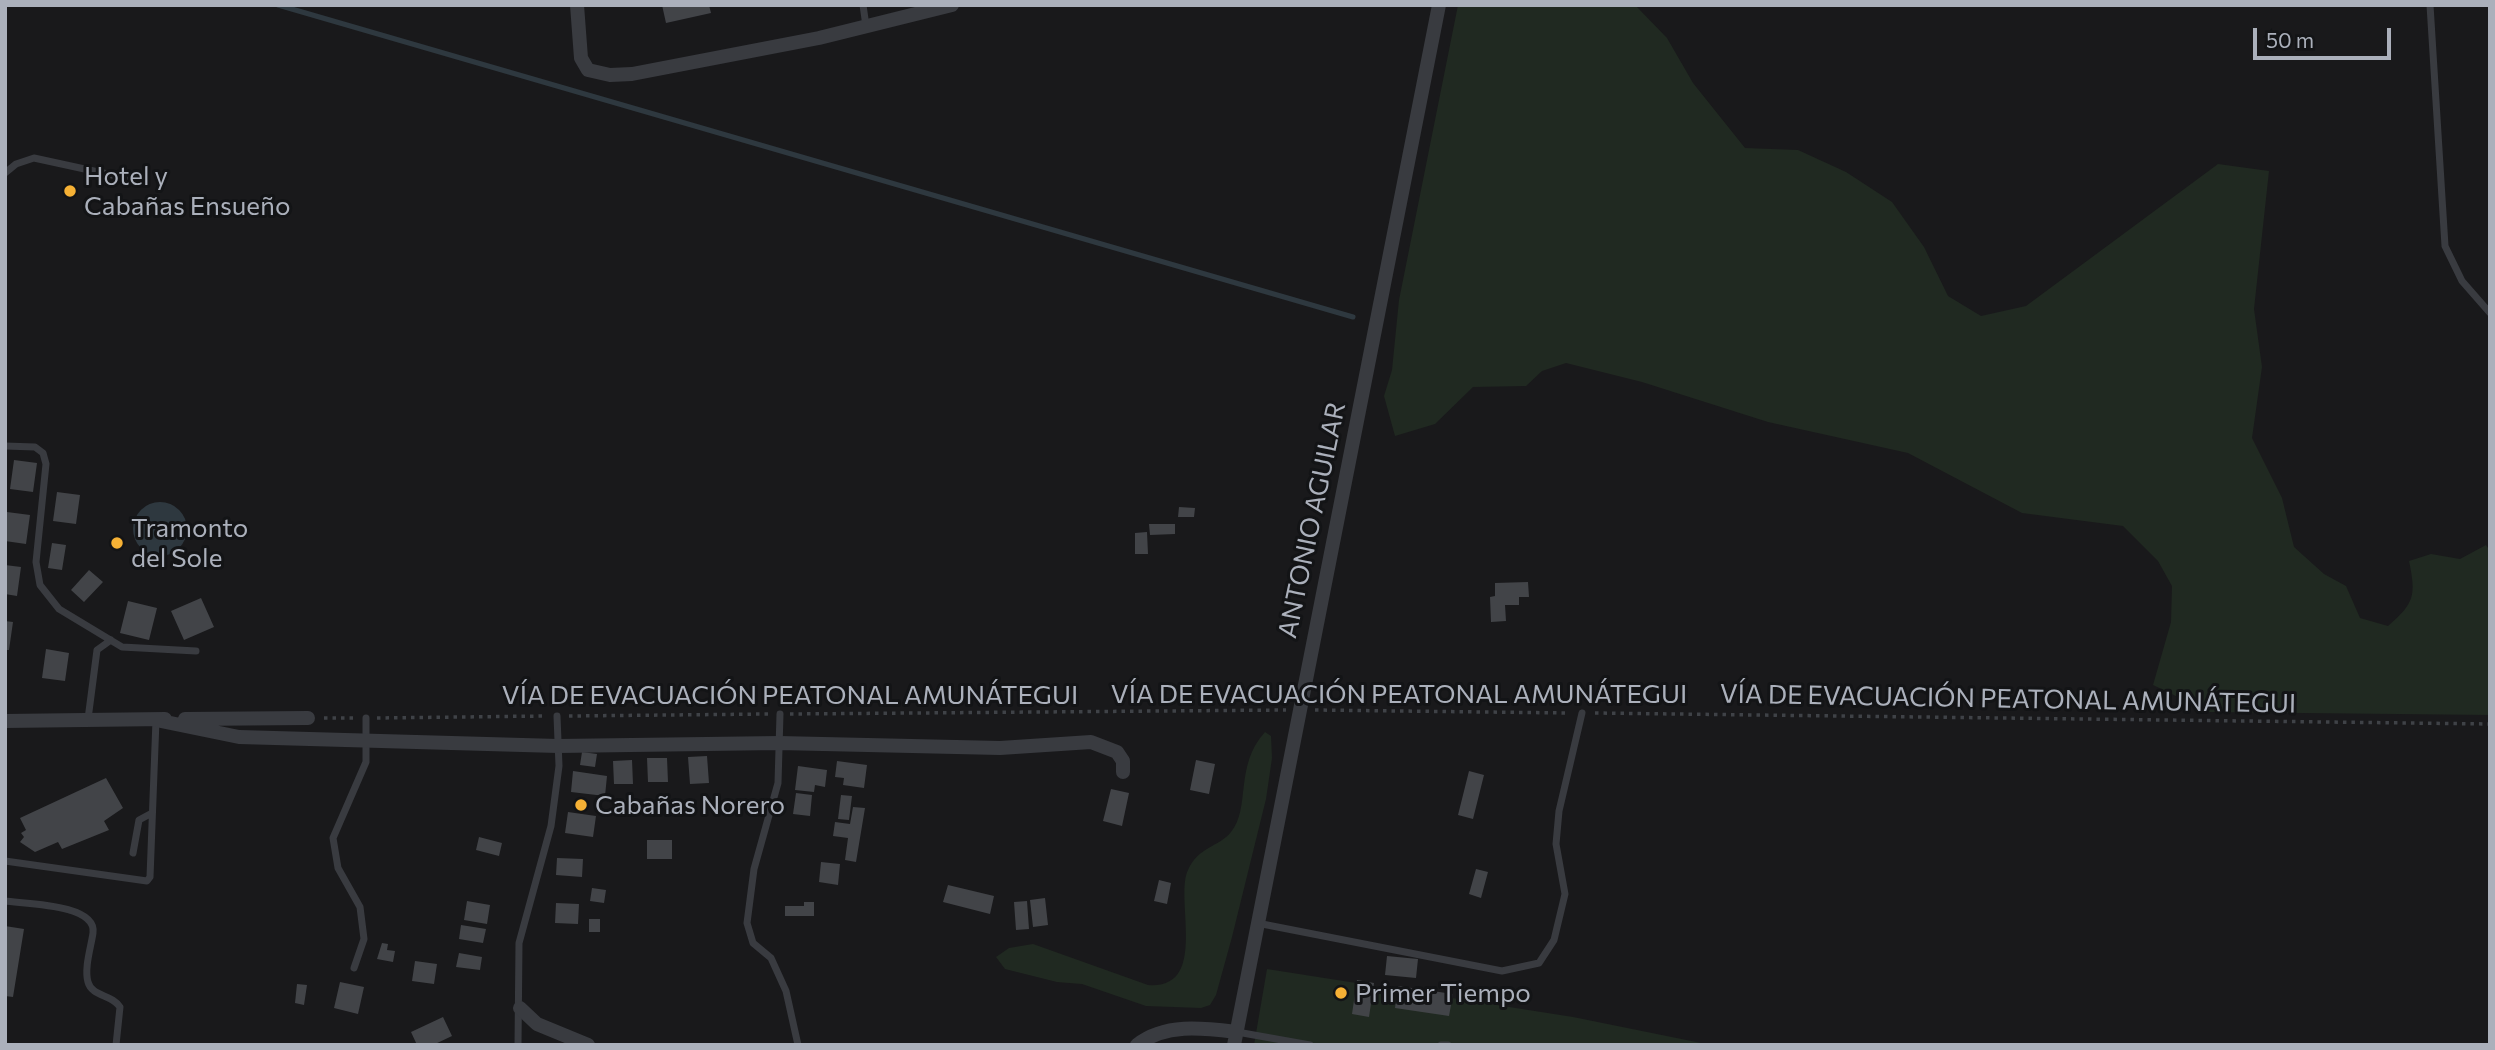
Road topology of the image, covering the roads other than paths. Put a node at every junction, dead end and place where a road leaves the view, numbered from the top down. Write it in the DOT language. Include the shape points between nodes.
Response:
graph roads {
  1 [pos="577,5"];
  2 [pos="863,5"];
  3 [pos="952,5"];
  4 [pos="1439,5"];
  5 [pos="2430,5"];
  6 [pos="866,26"];
  7 [pos="5,173"];
  8 [pos="126,178"];
  9 [pos="2490,313"];
  10 [pos="5,446"];
  11 [pos="111,640"];
  12 [pos="196,651"];
  13 [pos="1582,713"];
  14 [pos="780,714"];
  15 [pos="557,716"];
  16 [pos="308,718"];
  17 [pos="366,718"];
  18 [pos="88,720"];
  19 [pos="156,720"];
  20 [pos="5,721"];
  21 [pos="366,740"];
  22 [pos="779,743"];
  23 [pos="558,746"];
  24 [pos="1123,772"];
  25 [pos="152,813"];
  26 [pos="133,853"];
  27 [pos="5,861"];
  28 [pos="5,901"];
  29 [pos="1257,923"];
  30 [pos="354,968"];
  31 [pos="520,1008"];
  32 [pos="1235,1038"];
  33 [pos="116,1045"];
  34 [pos="518,1045"];
  35 [pos="588,1045"];
  36 [pos="798,1045"];
  37 [pos="1137,1045"];
  38 [pos="1310,1045"];
  39 [pos="1441,1045"];
  40 [pos="1448,1045"];
  1 -- 6 [label="street" via="581,58 588,71 610,75"];
  2 -- 6 [label="lane"];
  3 -- 6 [label="street"];
  4 -- 29 [label="street, ANTONIO AGUILAR"];
  5 -- 9 [label="lane" via="2445,246 2462,281"];
  7 -- 8 [label="lane" via="34,158"];
  10 -- 11 [label="lane" via="35,447 46,464 36,562 40,585 59,609"];
  11 -- 12 [label="lane" via="142,650"];
  11 -- 18 [label="lane" via="97,650"];
  13 -- 29 [label="lane" via="1559,810 1556,845 1564,894 1554,940 1539,963 1502,971"];
  14 -- 22 [label="lane"];
  15 -- 23 [label="lane"];
  16 -- 19 [label="street"];
  17 -- 21 [label="lane"];
  18 -- 19 [label="street"];
  18 -- 20 [label="street"];
  19 -- 21 [label="street" via="239,737"];
  19 -- 25 [label="lane"];
  21 -- 23 [label="street"];
  21 -- 30 [label="lane" via="366,762 333,838 338,868 360,907 364,939"];
  22 -- 23 [label="street"];
  22 -- 24 [label="street" via="1000,748 1091,742 1117,752"];
  22 -- 36 [label="lane" via="778,783 754,869 747,923 753,943 771,958 786,991"];
  23 -- 31 [label="lane" via="551,826 519,943"];
  25 -- 26 [label="lane" via="139,820"];
  25 -- 27 [label="lane" via="150,877 146,881"];
  28 -- 33 [label="lane" via="79,911 89,919 94,928 88,981 95,992 120,1007"];
  29 -- 32 [label="street, ANTONIO AGUILAR"];
  31 -- 34 [label="lane"];
  31 -- 35 [label="street" via="537,1024"];
  32 -- 37 [label="street" via="1164,1030"];
  32 -- 38 [label="lane"];
  39 -- 40 [label="lane"];
}
